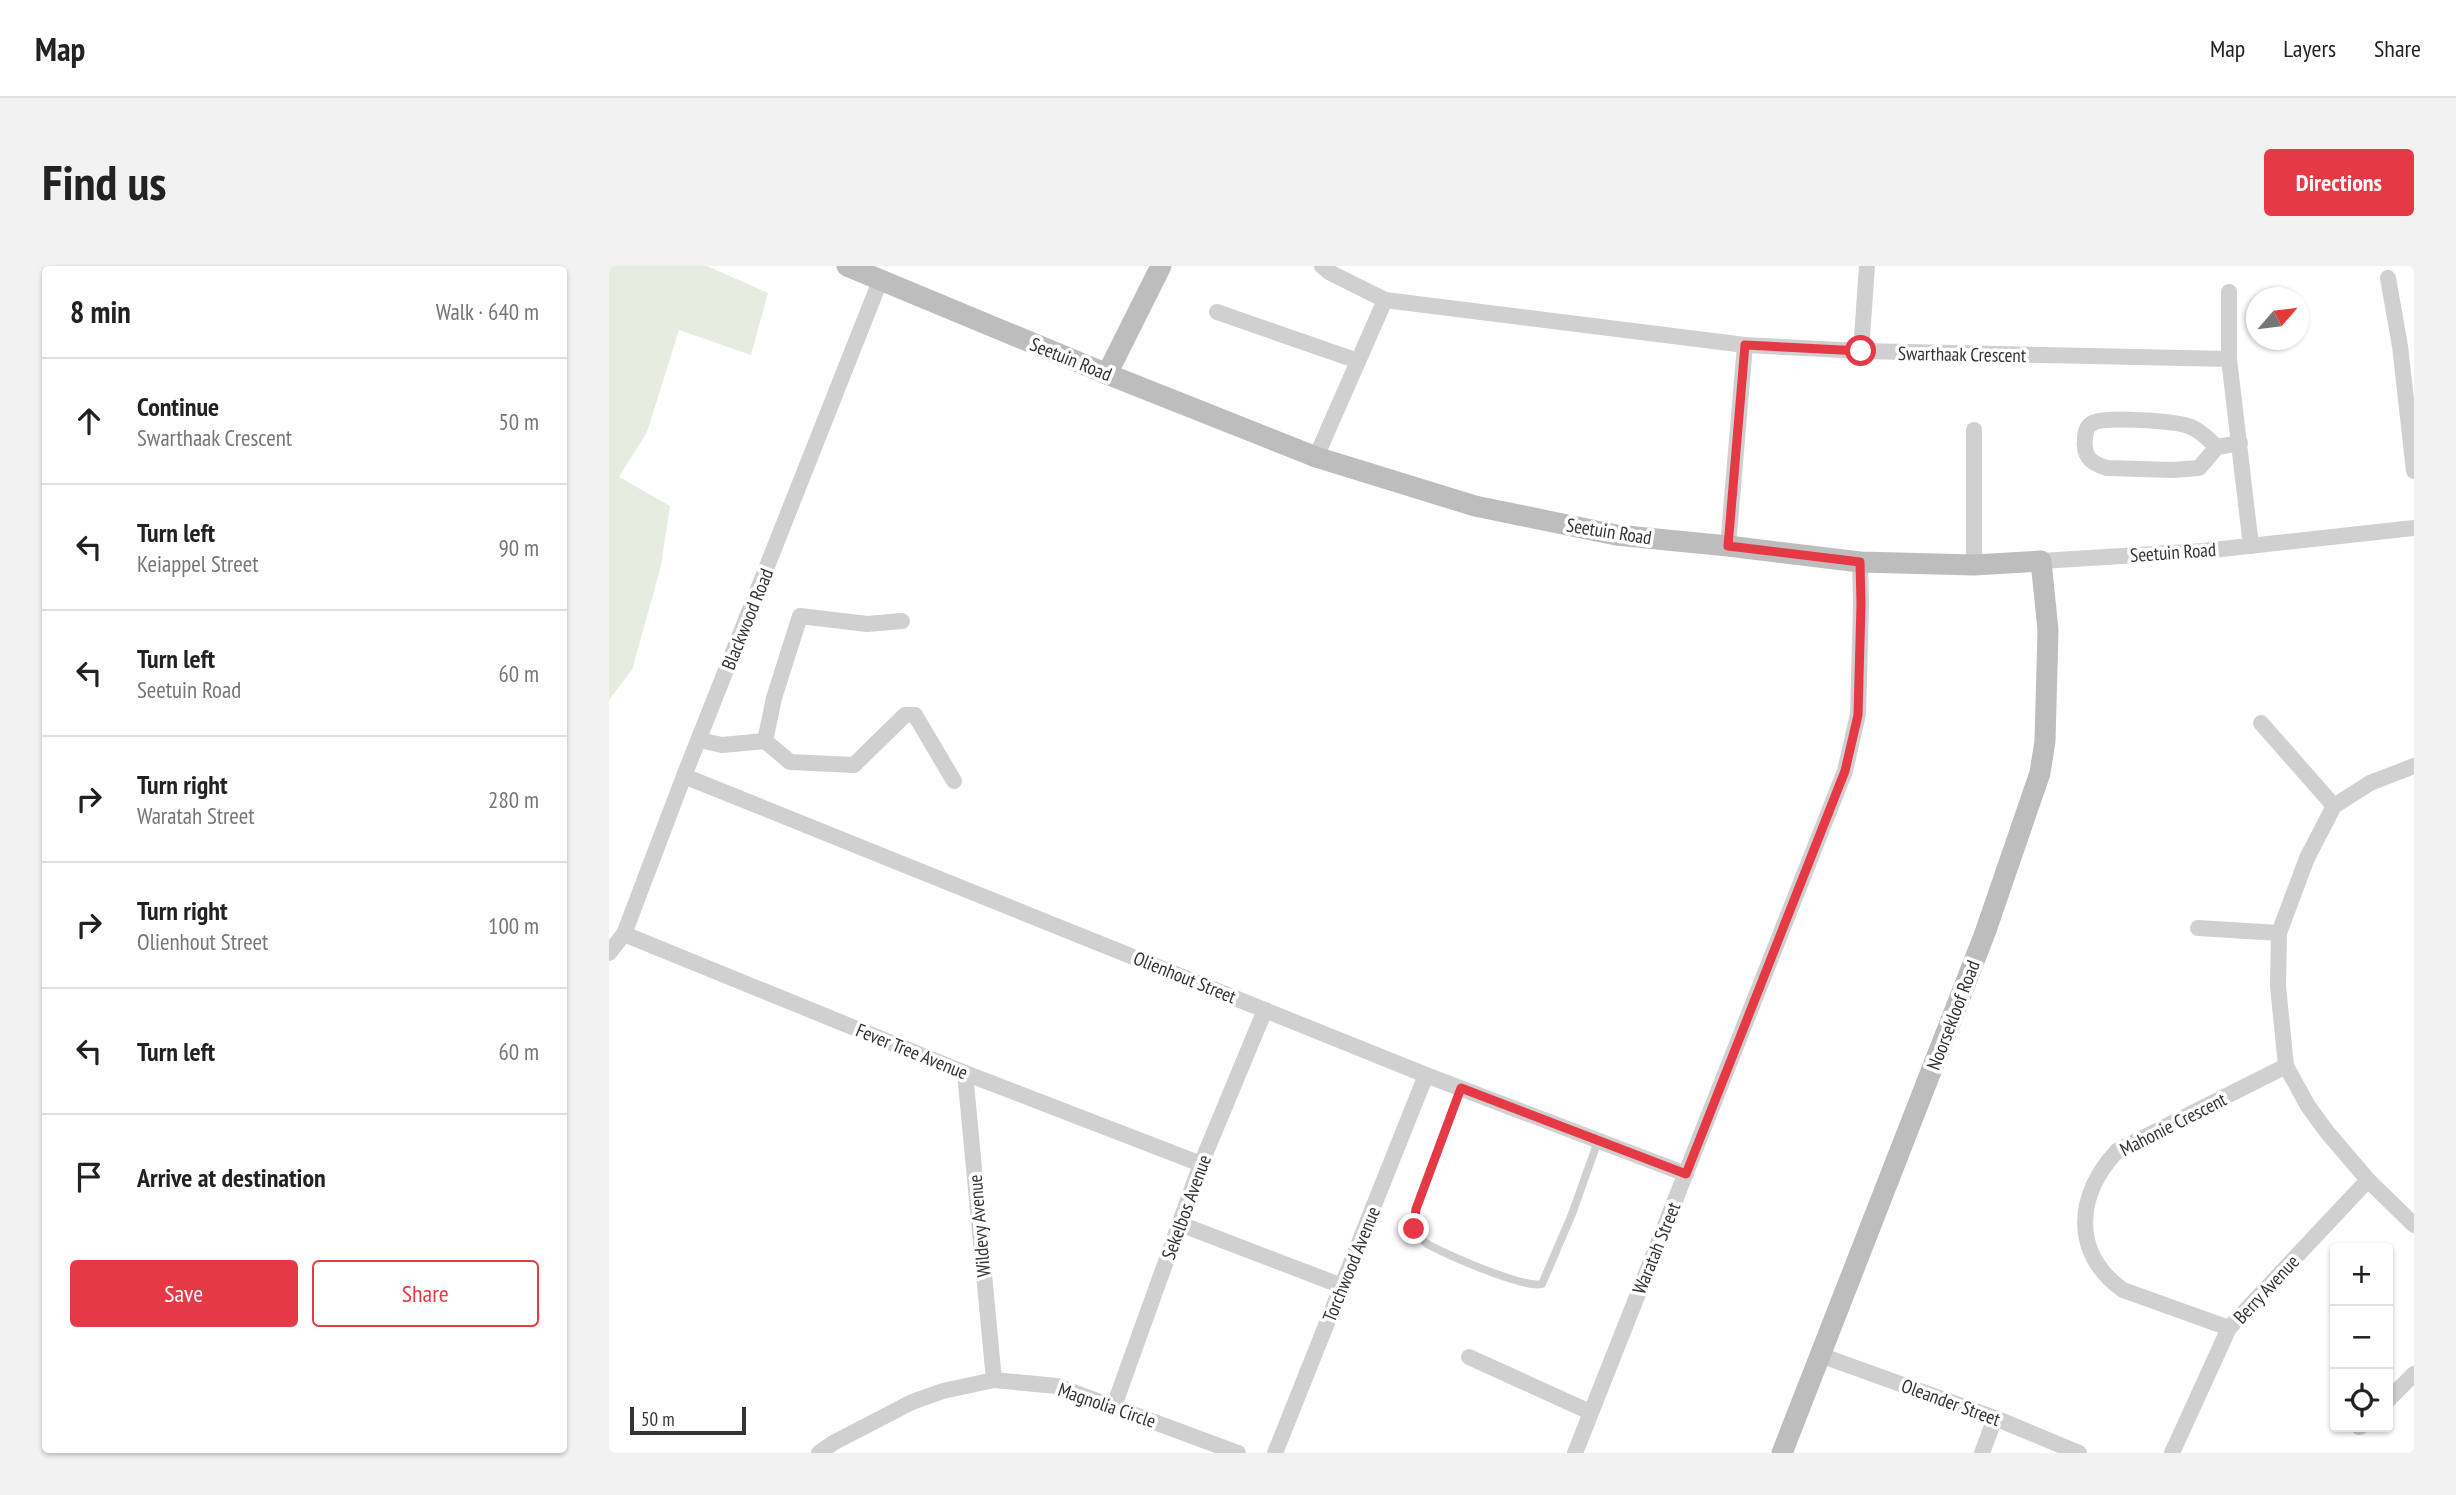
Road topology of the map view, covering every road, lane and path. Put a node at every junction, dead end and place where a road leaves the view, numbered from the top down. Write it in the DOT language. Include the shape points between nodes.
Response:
graph roads {
  1 [pos="847,266"];
  2 [pos="1161,266"];
  3 [pos="1322,266"];
  4 [pos="1867,266"];
  5 [pos="2388,278"];
  6 [pos="880,281"];
  7 [pos="2229,292"];
  8 [pos="1385,300"];
  9 [pos="1217,312"];
  10 [pos="1745,345"];
  11 [pos="2407,346"];
  12 [pos="1861,351"];
  13 [pos="2229,359"];
  14 [pos="1358,361"];
  15 [pos="1107,374"];
  16 [pos="1974,430"];
  17 [pos="2240,443"];
  18 [pos="2217,447"];
  19 [pos="1316,457"];
  20 [pos="2414,471"];
  21 [pos="2414,528"];
  22 [pos="1728,546"];
  23 [pos="2251,546"];
  24 [pos="2041,561"];
  25 [pos="1860,562"];
  26 [pos="1974,565"];
  27 [pos="902,621"];
  28 [pos="2261,723"];
  29 [pos="699,740"];
  30 [pos="765,741"];
  31 [pos="2414,766"];
  32 [pos="684,776"];
  33 [pos="954,781"];
  34 [pos="2334,806"];
  35 [pos="2198,928"];
  36 [pos="2279,933"];
  37 [pos="625,934"];
  38 [pos="609,953"];
  39 [pos="1265,1010"];
  40 [pos="2286,1066"];
  41 [pos="965,1073"];
  42 [pos="1426,1075"];
  43 [pos="1461,1088"];
  44 [pos="1598,1141"];
  45 [pos="1201,1164"];
  46 [pos="1686,1174"];
  47 [pos="2368,1180"];
  48 [pos="1179,1224"];
  49 [pos="2414,1225"];
  50 [pos="1342,1286"];
  51 [pos="2229,1328"];
  52 [pos="1820,1355"];
  53 [pos="1469,1357"];
  54 [pos="2414,1374"];
  55 [pos="994,1380"];
  56 [pos="2393,1395"];
  57 [pos="1114,1406"];
  58 [pos="1590,1412"];
  59 [pos="1995,1418"];
  60 [pos="819,1453"];
  61 [pos="1238,1453"];
  62 [pos="1275,1453"];
  63 [pos="1575,1453"];
  64 [pos="1782,1453"];
  65 [pos="1982,1453"];
  66 [pos="2080,1453"];
  67 [pos="2172,1453"];
  1 -- 6 [label="street, Seetuin Road"];
  2 -- 15 [label="street"];
  3 -- 8 [label="street, Swarthaak Crescent"];
  4 -- 12 [label="street"];
  5 -- 11 [label="street"];
  6 -- 15 [label="street, Seetuin Road"];
  6 -- 29 [label="street, Blackwood Road"];
  7 -- 13 [label="street"];
  8 -- 10 [label="street, Swarthaak Crescent"];
  8 -- 14 [label="street"];
  9 -- 14 [label="street"];
  10 -- 12 [label="street, Swarthaak Crescent"];
  10 -- 22 [label="street"];
  11 -- 20 [label="street"];
  12 -- 13 [label="street, Swarthaak Crescent"];
  13 -- 17 [label="street"];
  14 -- 19 [label="street"];
  15 -- 19 [label="street, Seetuin Road"];
  16 -- 26 [label="street"];
  17 -- 18 [label="street"];
  17 -- 23 [label="street"];
  18 -- 18 [label="street" via="2187,425 2112,418 2092,423 2084,442 2089,460 2106,468 2199,468"];
  19 -- 22 [label="street, Seetuin Road" via="1475,506 1616,536"];
  21 -- 23 [label="street, Seetuin Road"];
  22 -- 25 [label="street, Seetuin Road"];
  23 -- 24 [label="street, Seetuin Road"];
  24 -- 26 [label="street, Seetuin Road"];
  24 -- 52 [label="street, Noorsekloof Road" via="2048,630 2040,774 1985,933"];
  25 -- 26 [label="street, Seetuin Road"];
  25 -- 46 [label="street, Waratah Street" via="1858,715 1845,771"];
  27 -- 30 [label="street" via="867,624 800,616"];
  28 -- 34 [label="street"];
  29 -- 30 [label="street" via="722,745"];
  29 -- 32 [label="street, Blackwood Road"];
  30 -- 33 [label="street" via="790,762 854,765 905,715 915,715"];
  31 -- 34 [label="street" via="2370,783"];
  32 -- 37 [label="street, Blackwood Road"];
  32 -- 39 [label="street, Olienhout Street"];
  34 -- 36 [label="street" via="2307,858"];
  35 -- 36 [label="street"];
  36 -- 40 [label="street" via="2278,986"];
  37 -- 38 [label="street, Blackwood Road"];
  37 -- 41 [label="street, Fever Tree Avenue"];
  39 -- 42 [label="street, Olienhout Street"];
  39 -- 45 [label="street, Sekelbos Avenue"];
  40 -- 47 [label="street" via="2308,1106"];
  40 -- 51 [label="street, Mahonie Crescent" via="2117,1151 2099,1174 2085,1214 2086,1241 2114,1284"];
  41 -- 45 [label="street, Fever Tree Avenue"];
  41 -- 55 [label="street, Wildevy Avenue"];
  42 -- 43 [label="street, Olienhout Street"];
  42 -- 50 [label="street, Torchwood Avenue"];
  43 -- 44 [label="street, Olienhout Street"];
  43 -- 44 [label="lane" via="1416,1209 1414,1229 1425,1244 1516,1281 1542,1284"];
  44 -- 46 [label="street, Olienhout Street"];
  45 -- 48 [label="street, Sekelbos Avenue"];
  46 -- 58 [label="street, Waratah Street"];
  47 -- 49 [label="street"];
  47 -- 51 [label="street, Berry Avenue"];
  48 -- 50 [label="street"];
  48 -- 57 [label="street, Sekelbos Avenue"];
  50 -- 62 [label="street, Torchwood Avenue"];
  51 -- 67 [label="street, Berry Avenue"];
  52 -- 59 [label="street, Oleander Street"];
  52 -- 64 [label="street, Noorsekloof Road"];
  53 -- 58 [label="street"];
  54 -- 56 [label="street"];
  55 -- 57 [label="street, Magnolia Circle" via="1057,1386"];
  55 -- 60 [label="street, Magnolia Circle" via="912,1402"];
  57 -- 61 [label="street, Magnolia Circle"];
  58 -- 63 [label="street, Waratah Street"];
  59 -- 65 [label="street"];
  59 -- 66 [label="street, Oleander Street"];
}
